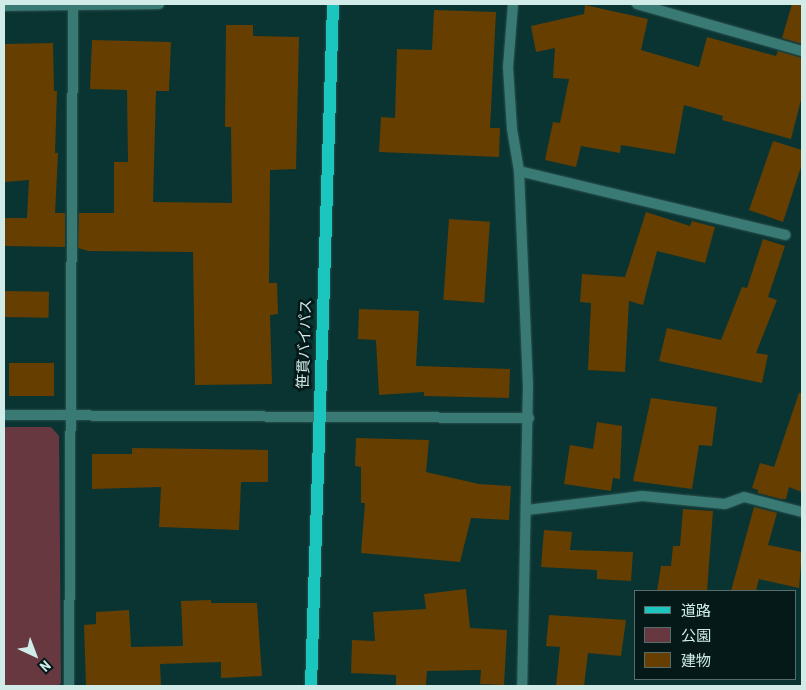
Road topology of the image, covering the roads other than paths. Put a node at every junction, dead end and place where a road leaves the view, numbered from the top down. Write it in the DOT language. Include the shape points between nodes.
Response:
graph roads {
  1 [pos="73,4"];
  2 [pos="159,4"];
  3 [pos="333,4"];
  4 [pos="513,4"];
  5 [pos="637,4"];
  6 [pos="4,6"];
  7 [pos="802,51"];
  8 [pos="519,171"];
  9 [pos="785,236"];
  10 [pos="4,415"];
  11 [pos="69,415"];
  12 [pos="319,416"];
  13 [pos="529,418"];
  14 [pos="527,510"];
  15 [pos="802,512"];
  16 [pos="69,686"];
  17 [pos="311,686"];
  18 [pos="522,686"];
  1 -- 2 [label="street"];
  1 -- 6 [label="street"];
  1 -- 11 [label="street"];
  3 -- 12 [label="main road, 笹貫バイパス"];
  4 -- 8 [label="street" via="508,67 512,130"];
  5 -- 7 [label="street"];
  8 -- 9 [label="street"];
  8 -- 13 [label="street"];
  10 -- 11 [label="street"];
  11 -- 12 [label="street"];
  11 -- 16 [label="street"];
  12 -- 13 [label="street"];
  12 -- 17 [label="main road, 笹貫バイパス"];
  13 -- 14 [label="street"];
  14 -- 15 [label="street" via="642,496 725,504 744,497"];
  14 -- 18 [label="street"];
}
